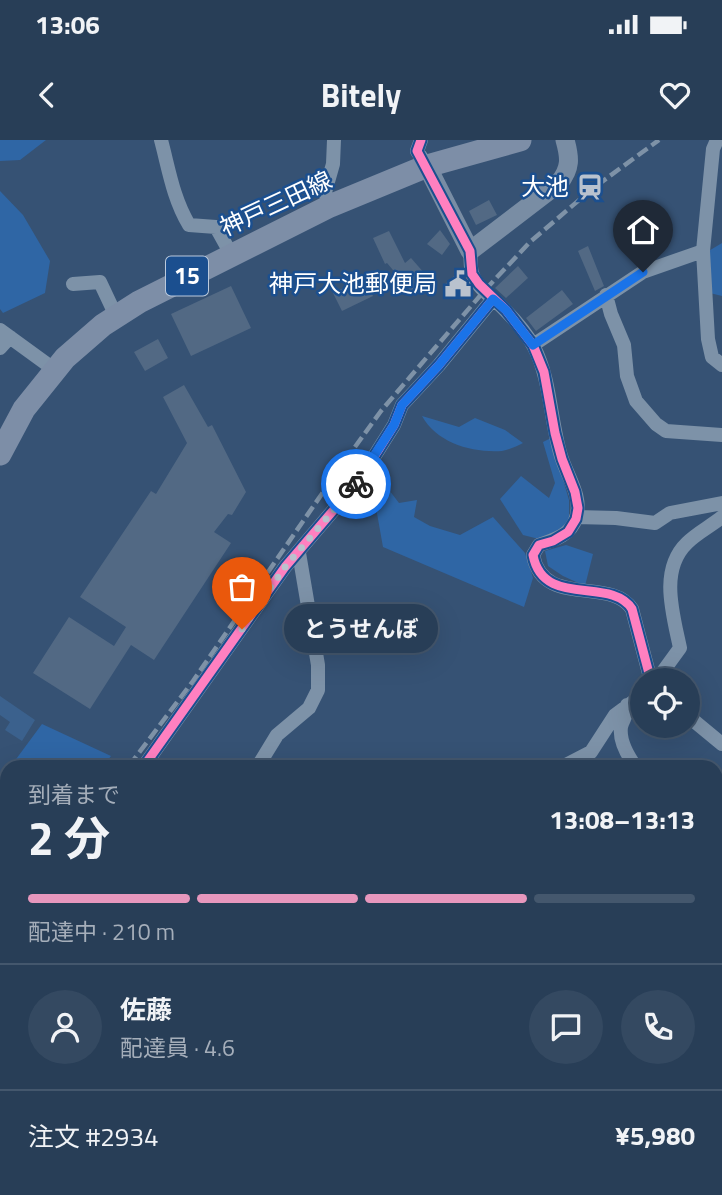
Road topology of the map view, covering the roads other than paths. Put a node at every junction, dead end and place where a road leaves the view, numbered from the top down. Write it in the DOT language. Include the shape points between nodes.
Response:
graph roads {
  1 [pos="161,140"];
  2 [pos="334,140"];
  3 [pos="421,140"];
  4 [pos="520,140"];
  5 [pos="565,140"];
  6 [pos="717,140"];
  7 [pos="427,166"];
  8 [pos="330,206"];
  9 [pos="470,251"];
  10 [pos="703,251"];
  11 [pos="231,254"];
  12 [pos="72,284"];
  13 [pos="606,295"];
  14 [pos="493,299"];
  15 [pos="116,316"];
  16 [pos="3,338"];
  17 [pos="533,345"];
  18 [pos="722,365"];
  19 [pos="55,370"];
  20 [pos="722,435"];
  21 [pos="0,454"];
  22 [pos="722,503"];
  23 [pos="576,517"];
  24 [pos="721,521"];
  25 [pos="299,553"];
  26 [pos="650,668"];
  27 [pos="664,668"];
  28 [pos="630,703"];
  29 [pos="627,705"];
  30 [pos="700,726"];
  31 [pos="722,744"];
  32 [pos="148,760"];
  33 [pos="262,760"];
  34 [pos="576,760"];
  35 [pos="631,760"];
  1 -- 11 [label="street" via="180,210 190,225 216,227"];
  2 -- 8 [label="street" via="334,164 325,192"];
  3 -- 7 [label="street" via="417,151"];
  4 -- 7 [label="main road, 神戸三田線 / 15"];
  5 -- 9 [label="street" via="570,162 559,183"];
  6 -- 10 [label="street"];
  7 -- 8 [label="main road, 神戸三田線 / 15"];
  7 -- 9 [label="street"];
  8 -- 11 [label="main road, 神戸三田線 / 15"];
  9 -- 14 [label="street" via="472,274"];
  10 -- 13 [label="street" via="643,272"];
  10 -- 18 [label="street" via="708,340 712,357"];
  11 -- 15 [label="main road, 神戸三田線 / 15"];
  12 -- 15 [label="street" via="100,282"];
  13 -- 17 [label="street"];
  13 -- 20 [label="street" via="624,345 627,376 636,401 666,431"];
  14 -- 17 [label="street"];
  14 -- 25 [label="street" via="402,405 360,480"];
  15 -- 19 [label="main road, 神戸三田線 / 15"];
  16 -- 19 [label="street"];
  17 -- 23 [label="street" via="575,492"];
  19 -- 21 [label="main road, 神戸三田線 / 15" via="24,409"];
  22 -- 23 [label="street" via="670,513 655,523"];
  23 -- 26 [label="street" via="568,532 539,545 533,555 535,567 561,587 627,601"];
  24 -- 27 [label="street" via="688,541 673,564 670,592 680,648"];
  25 -- 32 [label="street"];
  25 -- 33 [label="street" via="318,690 309,708 277,735"];
  28 -- 29 [label="street"];
  29 -- 34 [label="street" via="591,752"];
  29 -- 35 [label="street" via="628,715 621,726"];
  30 -- 31 [label="street"];
}
